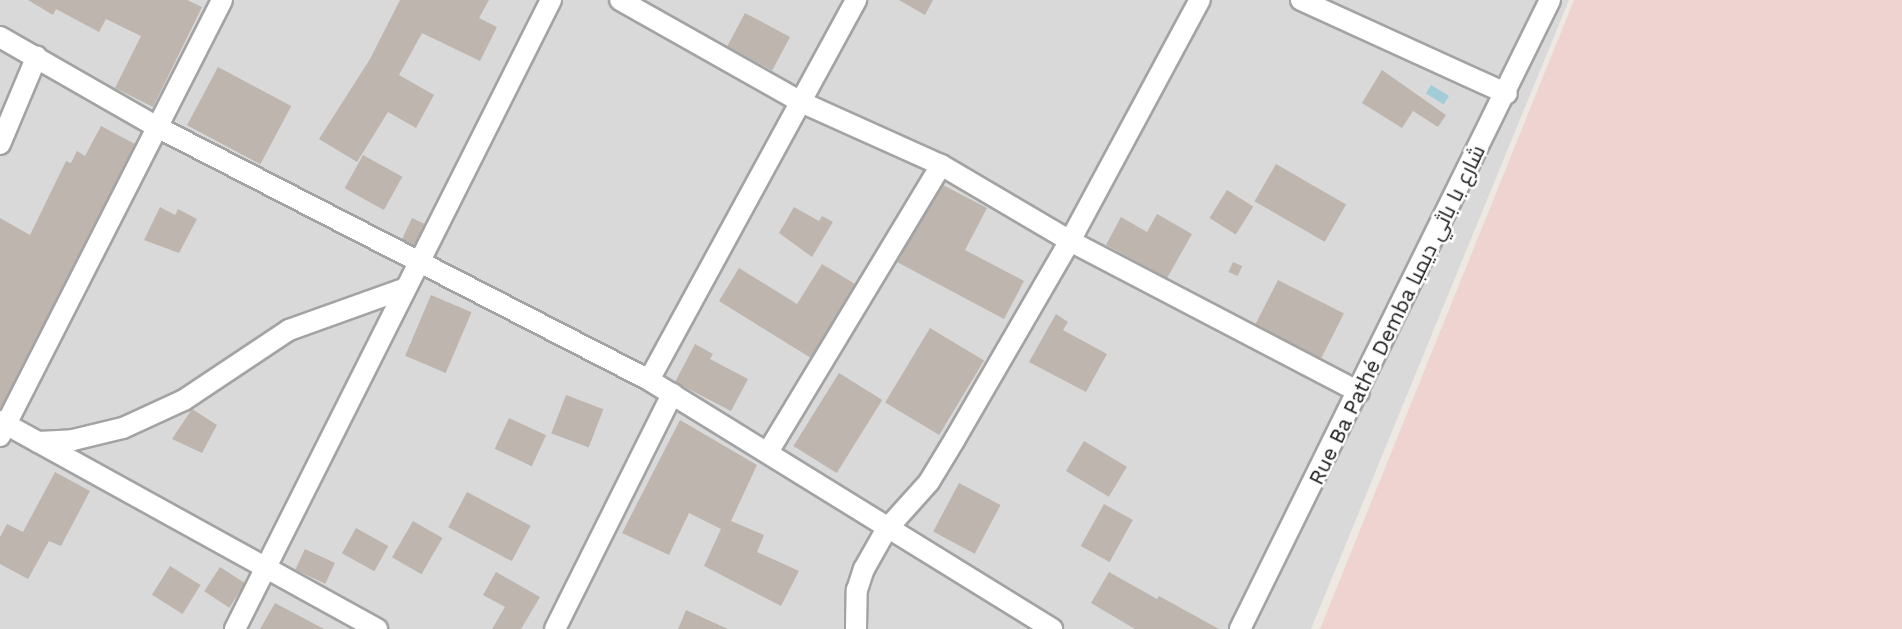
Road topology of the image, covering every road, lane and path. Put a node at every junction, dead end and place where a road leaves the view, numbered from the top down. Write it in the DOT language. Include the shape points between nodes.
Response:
graph roads {
  1 [pos="222,0"];
  2 [pos="551,0"];
  3 [pos="620,0"];
  4 [pos="856,0"];
  5 [pos="1200,0"];
  6 [pos="1302,0"];
  7 [pos="1550,0"];
  8 [pos="0,37"];
  9 [pos="37,56"];
  10 [pos="1507,94"];
  11 [pos="803,103"];
  12 [pos="157,127"];
  13 [pos="0,144"];
  14 [pos="941,165"];
  15 [pos="1070,241"];
  16 [pos="421,260"];
  17 [pos="406,288"];
  18 [pos="649,380"];
  19 [pos="1359,392"];
  20 [pos="672,394"];
  21 [pos="2,427"];
  22 [pos="38,442"];
  23 [pos="768,452"];
  24 [pos="886,530"];
  25 [pos="265,569"];
  26 [pos="235,629"];
  27 [pos="377,629"];
  28 [pos="555,629"];
  29 [pos="856,629"];
  30 [pos="1052,629"];
  31 [pos="1240,629"];
  1 -- 12 [label="street"];
  2 -- 16 [label="street"];
  3 -- 11 [label="street"];
  4 -- 11 [label="street"];
  5 -- 15 [label="street"];
  6 -- 10 [label="street"];
  7 -- 10 [label="street, Rue Ba Pathé Demba شارع با باثي ديمبا"];
  8 -- 9 [label="street"];
  9 -- 12 [label="street"];
  9 -- 13 [label="street"];
  10 -- 19 [label="street, Rue Ba Pathé Demba شارع با باثي ديمبا"];
  11 -- 14 [label="street"];
  11 -- 18 [label="street"];
  12 -- 16 [label="street"];
  12 -- 21 [label="street"];
  14 -- 15 [label="street"];
  14 -- 23 [label="street"];
  15 -- 19 [label="street"];
  15 -- 24 [label="street" via="929,482"];
  16 -- 17 [label="street"];
  16 -- 18 [label="street"];
  17 -- 22 [label="street" via="289,330 184,400 123,429 73,440"];
  17 -- 25 [label="street"];
  18 -- 20 [label="street"];
  19 -- 31 [label="street, Rue Ba Pathé Demba شارع با باثي ديمبا"];
  20 -- 23 [label="street"];
  20 -- 28 [label="street"];
  21 -- 22 [label="street"];
  22 -- 25 [label="street"];
  23 -- 24 [label="street"];
  24 -- 29 [label="street" via="857,590"];
  24 -- 30 [label="street"];
  25 -- 26 [label="street"];
  25 -- 27 [label="street"];
}
